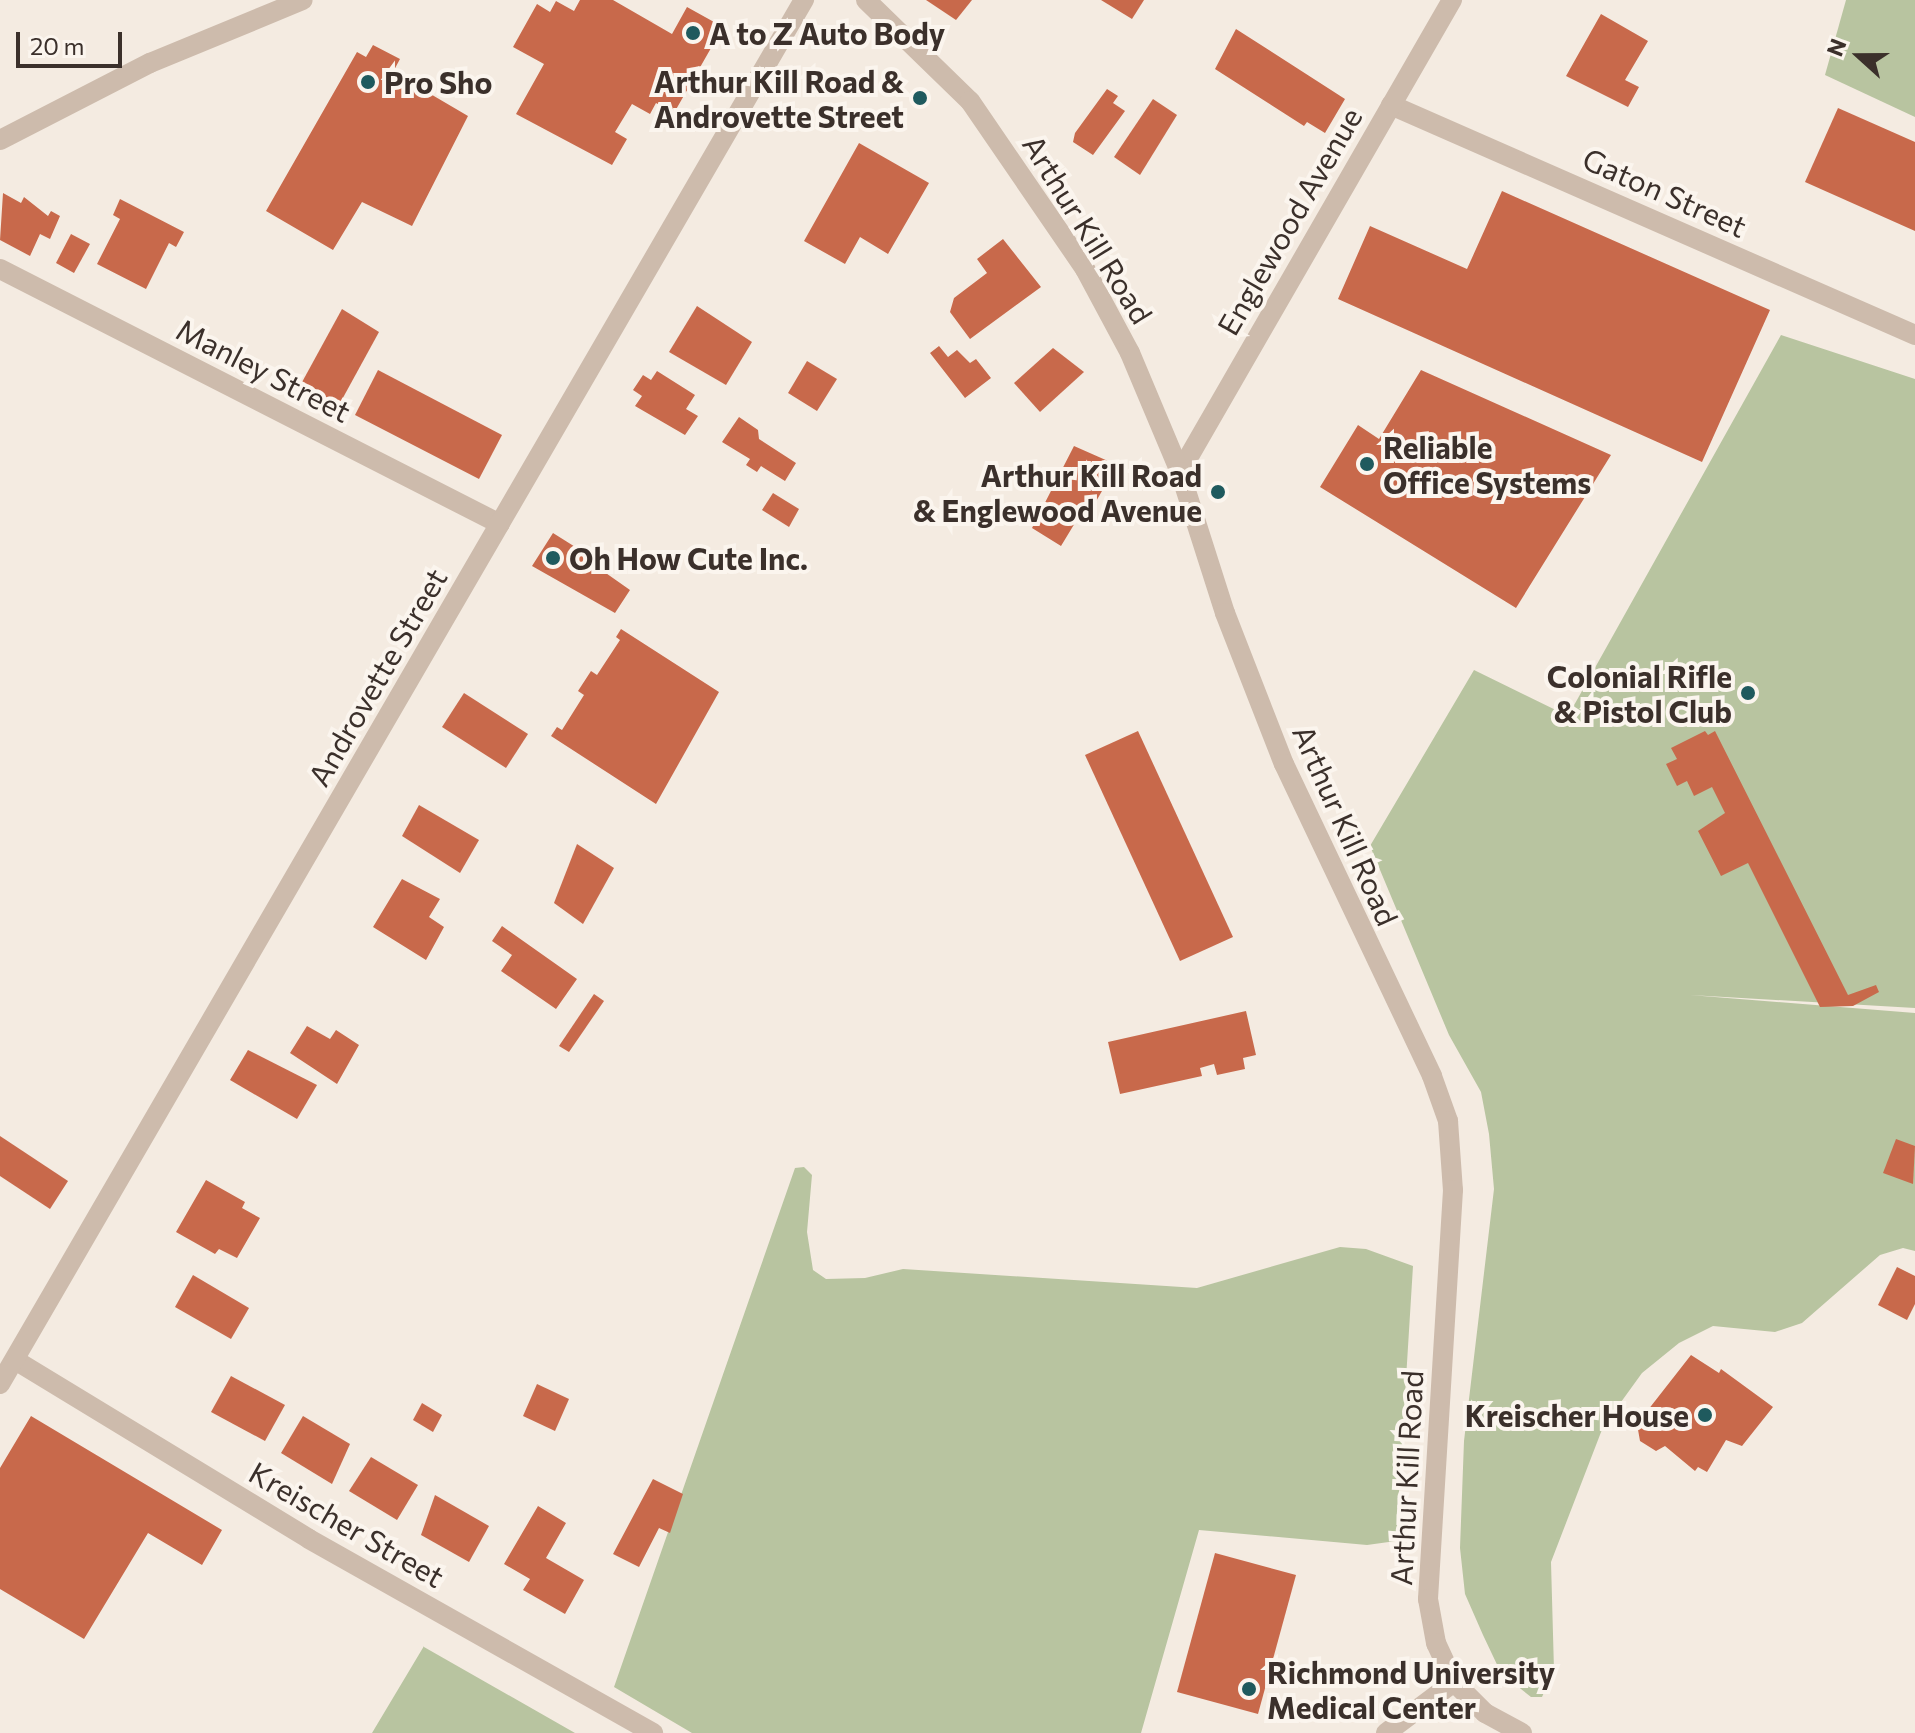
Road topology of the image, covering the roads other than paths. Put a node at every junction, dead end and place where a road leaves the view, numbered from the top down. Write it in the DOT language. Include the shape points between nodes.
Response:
graph roads {
  1 [pos="303,0"];
  2 [pos="804,0"];
  3 [pos="866,0"];
  4 [pos="1452,0"];
  5 [pos="1391,105"];
  6 [pos="0,140"];
  7 [pos="0,269"];
  8 [pos="1915,335"];
  9 [pos="1180,472"];
  10 [pos="500,524"];
  11 [pos="15,1360"];
  12 [pos="0,1384"];
  13 [pos="1454,1682"];
  14 [pos="653,1733"];
  15 [pos="1386,1733"];
  16 [pos="1522,1733"];
  1 -- 6 [label="street" via="150,63"];
  2 -- 10 [label="street, Androvette Street"];
  3 -- 9 [label="street, Arthur Kill Road" via="970,101 1029,184 1085,269 1130,353"];
  4 -- 5 [label="street, Englewood Avenue"];
  5 -- 8 [label="street, Gaton Street"];
  5 -- 9 [label="street, Englewood Avenue"];
  7 -- 10 [label="street, Manley Street"];
  9 -- 13 [label="street, Arthur Kill Road" via="1225,613 1284,764 1432,1076 1448,1121 1453,1190 1428,1599 1436,1643"];
  10 -- 11 [label="street, Androvette Street"];
  11 -- 12 [label="street, Androvette Street"];
  11 -- 14 [label="street, Kreischer Street" via="309,1539"];
  13 -- 15 [label="street"];
  13 -- 16 [label="street, Arthur Kill Road" via="1485,1713"];
}
